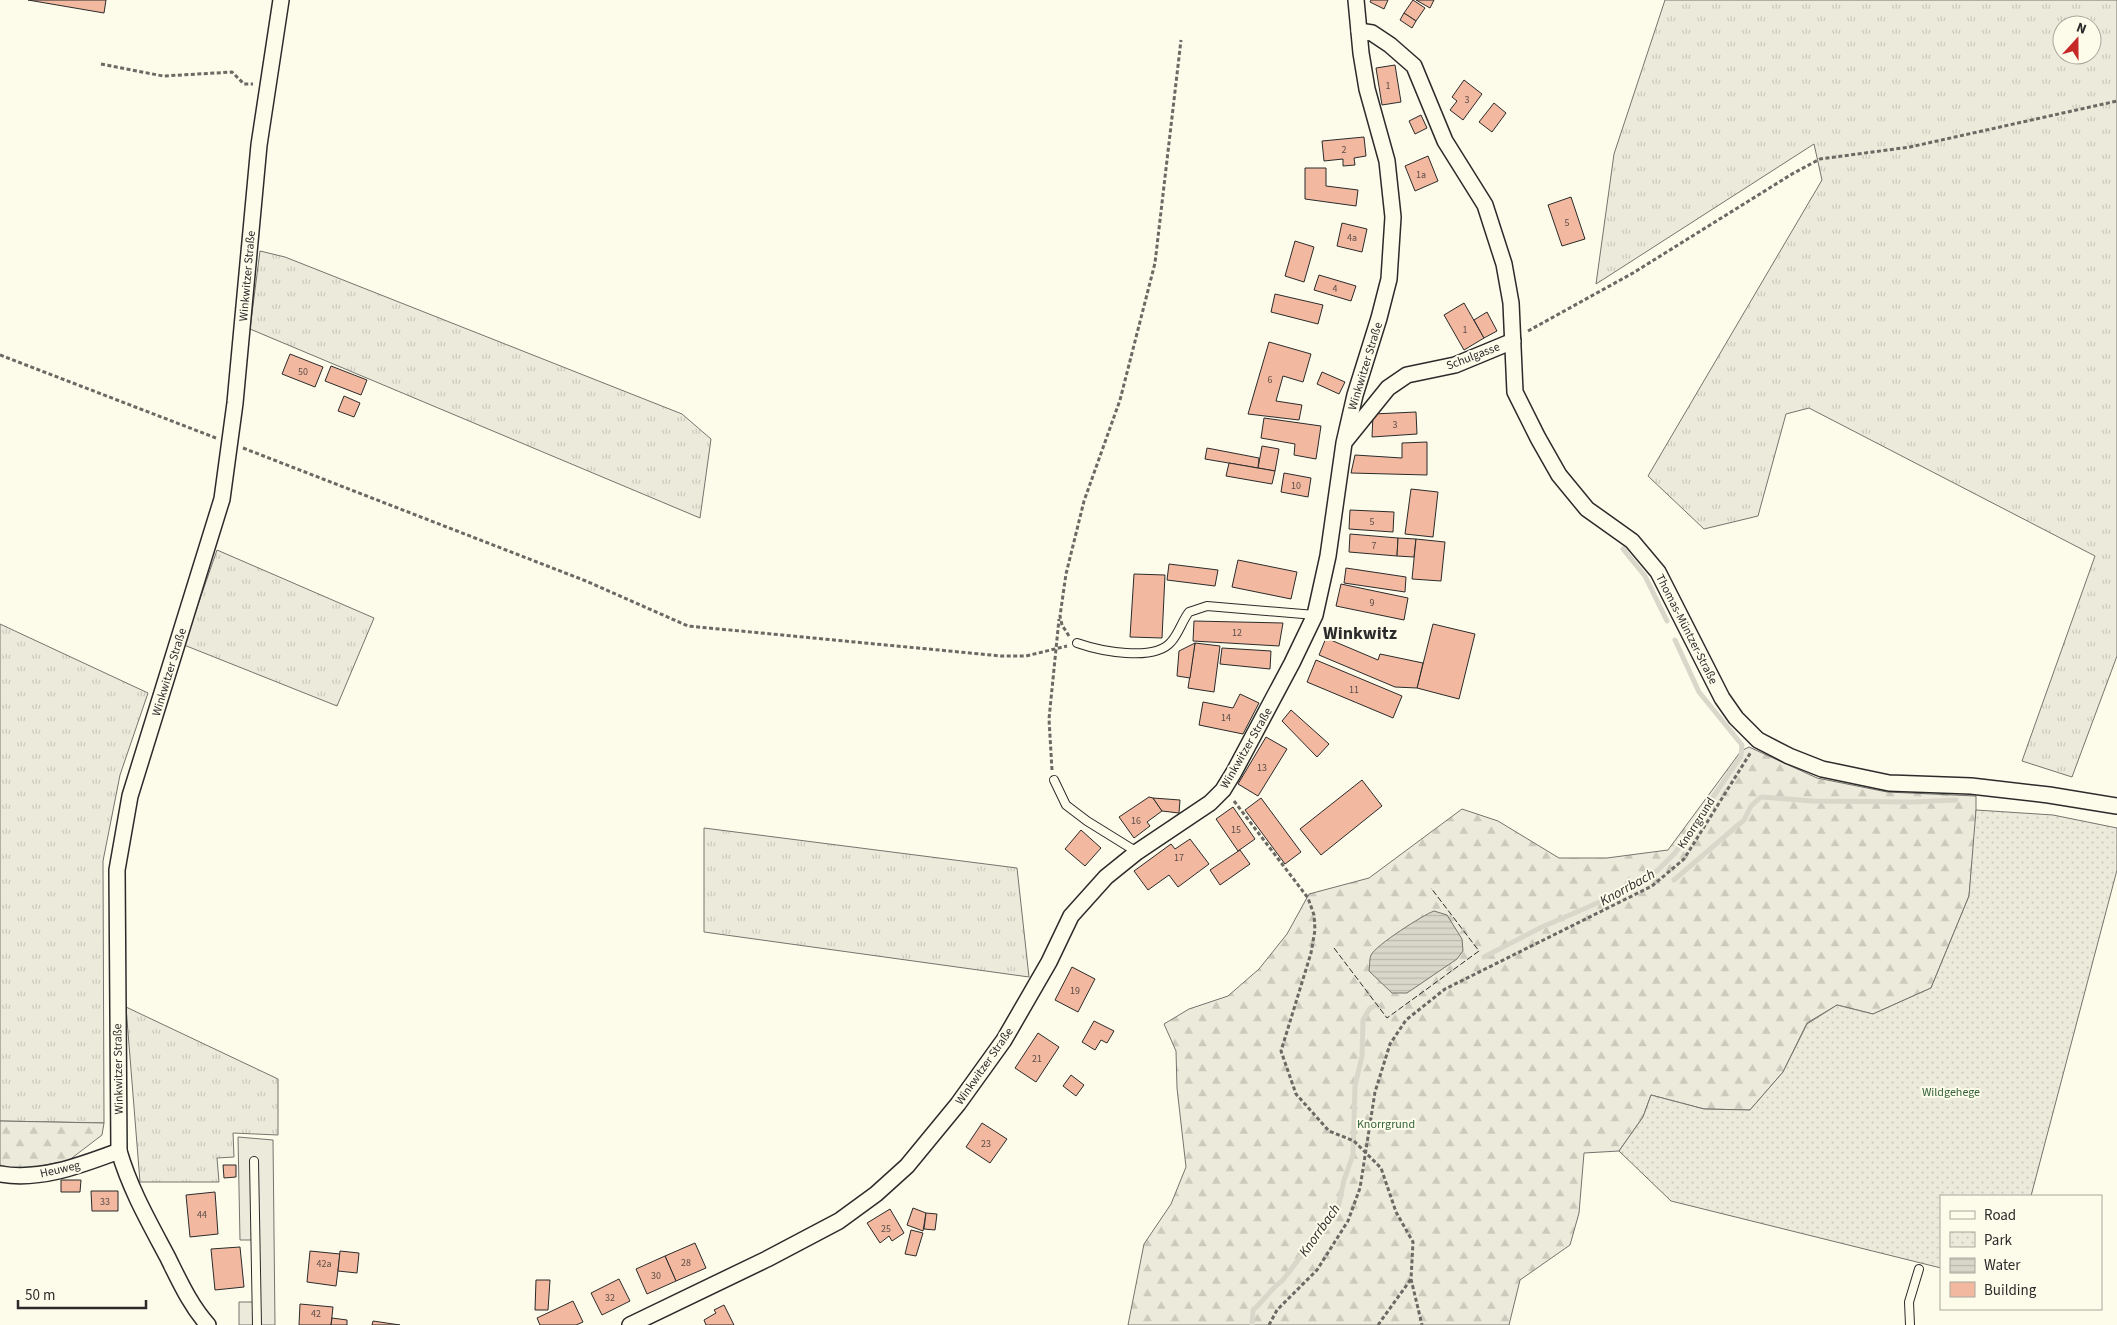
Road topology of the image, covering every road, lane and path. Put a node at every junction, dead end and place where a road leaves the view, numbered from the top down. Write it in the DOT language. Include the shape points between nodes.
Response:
graph roads {
  1 [pos="281,0"];
  2 [pos="1356,0"];
  3 [pos="1359,31"];
  4 [pos="1181,40"];
  5 [pos="102,64"];
  6 [pos="268,86"];
  7 [pos="2117,102"];
  8 [pos="1513,341"];
  9 [pos="0,355"];
  10 [pos="230,443"];
  11 [pos="1344,443"];
  12 [pos="1315,615"];
  13 [pos="1060,616"];
  14 [pos="1077,643"];
  15 [pos="1057,650"];
  16 [pos="1758,740"];
  17 [pos="1054,780"];
  18 [pos="1223,790"];
  19 [pos="2117,806"];
  20 [pos="1137,852"];
  21 [pos="1366,1150"];
  22 [pos="119,1152"];
  23 [pos="254,1161"];
  24 [pos="0,1174"];
  25 [pos="1919,1269"];
  26 [pos="1411,1279"];
  27 [pos="208,1325"];
  28 [pos="257,1325"];
  29 [pos="630,1325"];
  30 [pos="1269,1325"];
  31 [pos="1378,1325"];
  32 [pos="1422,1325"];
  33 [pos="1910,1325"];
  1 -- 6 [label="street, Winkwitzer Straße"];
  2 -- 3 [label="street, Winkwitzer Straße"];
  3 -- 8 [label="street, Thomas-Müntzer-Straße" via="1372,33 1414,66 1445,141 1485,205 1504,264"];
  3 -- 11 [label="street, Winkwitzer Straße" via="1367,89 1386,161 1394,217 1389,279 1354,395"];
  4 -- 13 [label="path" via="1155,263 1120,400 1074,537"];
  5 -- 6 [label="path" via="163,76 232,72 244,84"];
  6 -- 10 [label="street, Winkwitzer Straße"];
  7 -- 8 [label="path" via="1910,147 1820,159 1633,273"];
  8 -- 11 [label="street, Schulgasse" via="1455,366 1407,375 1388,388"];
  8 -- 16 [label="street, Thomas-Müntzer-Straße" via="1515,392 1559,476 1587,509 1632,541 1658,572 1722,698"];
  9 -- 10 [label="path"];
  10 -- 15 [label="path" via="586,581 688,626 1001,656 1026,656"];
  10 -- 22 [label="street, Winkwitzer Straße" via="222,499 130,796 117,870"];
  11 -- 12 [label="street, Winkwitzer Straße" via="1328,556"];
  12 -- 14 [label="lane" via="1207,606 1189,612 1170,643 1156,652 1104,650"];
  12 -- 18 [label="street, Winkwitzer Straße"];
  13 -- 14 [label="path" via="1067,634"];
  13 -- 15 [label="path"];
  14 -- 15 [label="path"];
  15 -- 17 [label="path" via="1049,720"];
  16 -- 19 [label="street, Thomas-Müntzer-Straße" via="1822,769 1889,784 1971,786"];
  16 -- 21 [label="path, Knorrgrund" via="1684,859 1652,886 1445,989 1406,1020 1390,1044 1377,1084"];
  17 -- 20 [label="lane" via="1066,805"];
  18 -- 20 [label="street, Winkwitzer Straße" via="1210,803"];
  18 -- 21 [label="path" via="1308,898 1314,915 1311,953 1281,1052 1296,1094 1329,1132 1354,1141"];
  20 -- 29 [label="street, Winkwitzer Straße" via="1106,877 1072,916 1004,1040 958,1104 907,1166 839,1222"];
  21 -- 26 [label="path" via="1382,1168 1396,1212 1413,1242"];
  21 -- 30 [label="path, Knorrgrund" via="1360,1188 1348,1221 1317,1270 1277,1310"];
  22 -- 24 [label="street, Heuweg" via="73,1167 22,1178"];
  22 -- 27 [label="street, Winkwitzer Straße" via="127,1179 145,1215 195,1311"];
  23 -- 28 [label="lane"];
  25 -- 33 [label="lane" via="1909,1302"];
  26 -- 31 [label="path"];
  26 -- 32 [label="path"];
}
